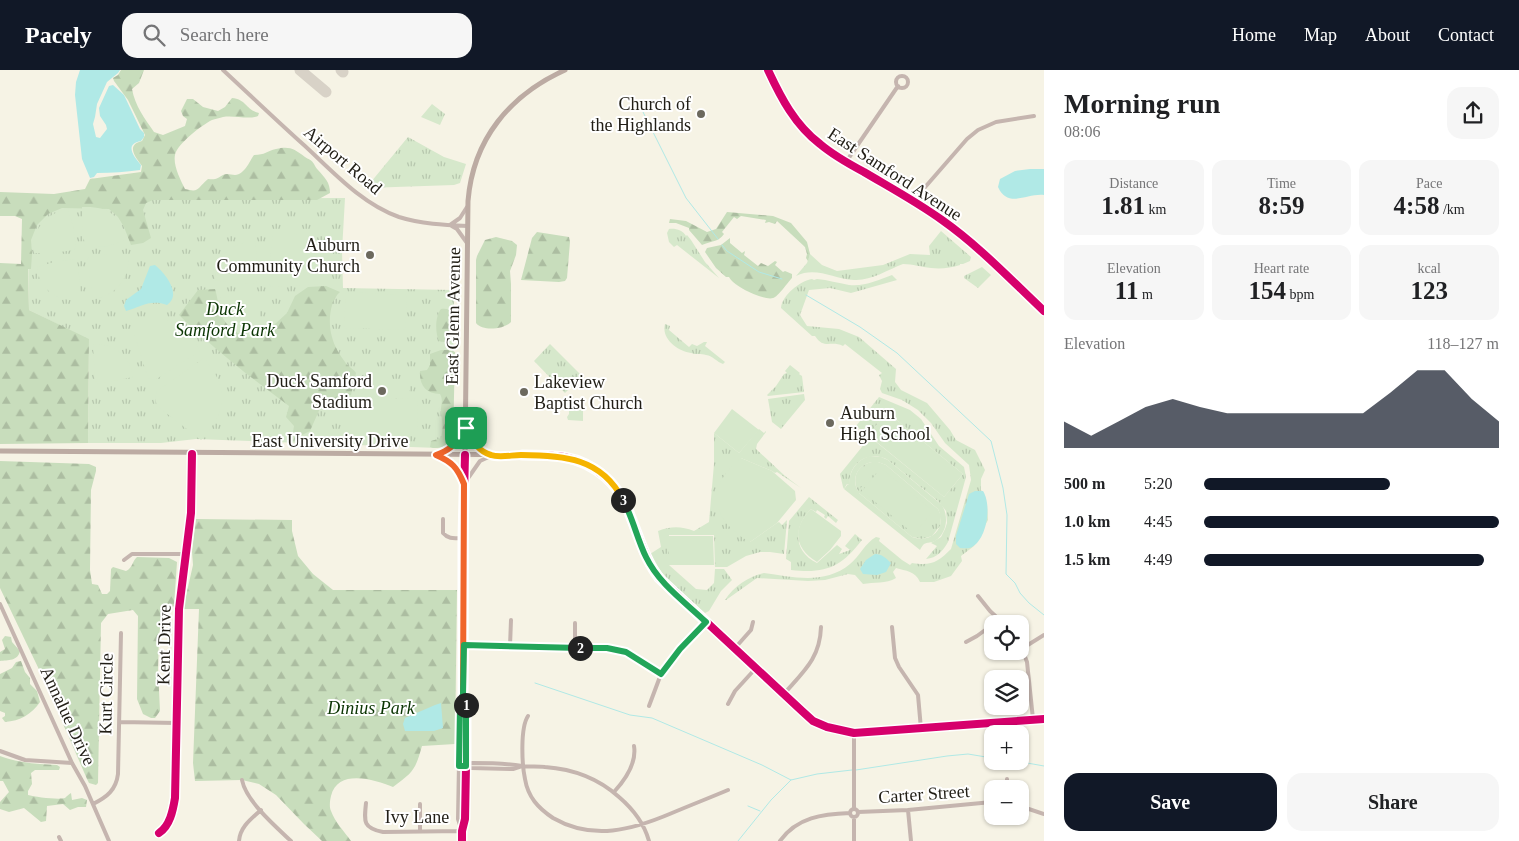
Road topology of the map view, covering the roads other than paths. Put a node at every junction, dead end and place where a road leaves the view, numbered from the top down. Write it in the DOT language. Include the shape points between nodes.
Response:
graph roads {
  1 [pos="223,70"];
  2 [pos="565,70"];
  3 [pos="768,70"];
  4 [pos="898,86"];
  5 [pos="1034,116"];
  6 [pos="846,162"];
  7 [pos="913,200"];
  8 [pos="468,205"];
  9 [pos="450,225"];
  10 [pos="468,226"];
  11 [pos="467,243"];
  12 [pos="1044,311"];
  13 [pos="466,428"];
  14 [pos="0,451"];
  15 [pos="192,454"];
  16 [pos="436,455"];
  17 [pos="465,456"];
  18 [pos="491,456"];
  19 [pos="464,484"];
  20 [pos="443,519"];
  21 [pos="463,538"];
  22 [pos="186,554"];
  23 [pos="124,560"];
  24 [pos="978,596"];
  25 [pos="0,604"];
  26 [pos="994,615"];
  27 [pos="511,620"];
  28 [pos="706,622"];
  29 [pos="753,622"];
  30 [pos="575,623"];
  31 [pos="822,627"];
  32 [pos="892,627"];
  33 [pos="984,631"];
  34 [pos="121,633"];
  35 [pos="1044,635"];
  36 [pos="966,642"];
  37 [pos="1029,642"];
  38 [pos="464,645"];
  39 [pos="510,646"];
  40 [pos="575,648"];
  41 [pos="735,648"];
  42 [pos="1025,660"];
  43 [pos="756,668"];
  44 [pos="661,674"];
  45 [pos="463,694"];
  46 [pos="783,695"];
  47 [pos="728,704"];
  48 [pos="649,706"];
  49 [pos="528,716"];
  50 [pos="1044,719"];
  51 [pos="1032,720"];
  52 [pos="120,722"];
  53 [pos="178,723"];
  54 [pos="921,728"];
  55 [pos="854,733"];
  56 [pos="634,746"];
  57 [pos="0,751"];
  58 [pos="72,763"];
  59 [pos="459,766"];
  60 [pos="466,766"];
  61 [pos="522,766"];
  62 [pos="242,780"];
  63 [pos="728,790"];
  64 [pos="614,792"];
  65 [pos="366,803"];
  66 [pos="984,803"];
  67 [pos="93,804"];
  68 [pos="420,804"];
  69 [pos="854,809"];
  70 [pos="1029,809"];
  71 [pos="261,810"];
  72 [pos="908,810"];
  73 [pos="858,812"];
  74 [pos="850,813"];
  75 [pos="1044,814"];
  76 [pos="854,817"];
  77 [pos="643,826"];
  78 [pos="420,831"];
  79 [pos="462,831"];
  80 [pos="159,833"];
  81 [pos="108,839"];
  82 [pos="103,841"];
  83 [pos="239,841"];
  84 [pos="291,841"];
  85 [pos="462,841"];
  86 [pos="649,841"];
  87 [pos="780,841"];
  88 [pos="854,841"];
  89 [pos="910,841"];
  1 -- 9 [label="street, Airport Road" via="341,180 368,201 398,216"];
  2 -- 8 [label="main road, East Glenn Avenue" via="524,94 495,125 475,164"];
  3 -- 6 [label="street, East Samford Avenue" via="784,103 806,130"];
  4 -- 6 [label="street"];
  5 -- 7 [label="street" via="996,122 978,130 966,139"];
  6 -- 7 [label="street, East Samford Avenue"];
  7 -- 12 [label="street, East Samford Avenue" via="960,234"];
  8 -- 9 [label="street"];
  8 -- 10 [label="main road, East Glenn Avenue"];
  9 -- 10 [label="street, Airport Road"];
  9 -- 11 [label="street"];
  10 -- 11 [label="main road, East Glenn Avenue"];
  11 -- 13 [label="main road, East Glenn Avenue"];
  13 -- 16 [label="main road" via="448,450"];
  13 -- 17 [label="main road, East Glenn Avenue"];
  13 -- 18 [label="main road" via="475,444"];
  14 -- 15 [label="main road, East University Drive"];
  15 -- 16 [label="main road, East University Drive"];
  15 -- 22 [label="street, Kent Drive" via="191,513"];
  16 -- 17 [label="main road, East University Drive"];
  16 -- 19 [label="main road" via="454,465"];
  17 -- 18 [label="main road, East University Drive"];
  17 -- 19 [label="street, East Glenn Avenue"];
  18 -- 19 [label="street" via="480,461"];
  18 -- 28 [label="main road, East University Drive" via="563,457 598,471 621,495 653,570"];
  19 -- 21 [label="street, East Glenn Avenue"];
  20 -- 21 [label="street" via="443,533 447,537"];
  21 -- 38 [label="street, East Glenn Avenue"];
  22 -- 23 [label="street" via="132,554"];
  22 -- 53 [label="street, Kent Drive" via="178,609"];
  24 -- 26 [label="street"];
  25 -- 58 [label="street, Annalue Drive"];
  27 -- 39 [label="street"];
  28 -- 41 [label="main road, East University Drive"];
  28 -- 44 [label="street"];
  29 -- 41 [label="street" via="751,630"];
  30 -- 40 [label="street"];
  31 -- 46 [label="street" via="813,661"];
  32 -- 54 [label="street" via="895,658 918,695"];
  33 -- 36 [label="street"];
  34 -- 52 [label="street, Kurt Circle"];
  35 -- 37 [label="street"];
  38 -- 39 [label="street"];
  38 -- 45 [label="street, East Glenn Avenue"];
  39 -- 40 [label="street"];
  40 -- 44 [label="street" via="617,650 634,656"];
  41 -- 43 [label="main road, East University Drive"];
  42 -- 51 [label="street"];
  43 -- 46 [label="main road, East University Drive"];
  43 -- 47 [label="street"];
  44 -- 48 [label="street"];
  45 -- 59 [label="street, East Glenn Avenue"];
  45 -- 60 [label="street, East Glenn Avenue"];
  46 -- 55 [label="main road, East University Drive" via="813,721"];
  49 -- 61 [label="street" via="524,727"];
  50 -- 51 [label="main road, East University Drive"];
  51 -- 54 [label="main road, East University Drive"];
  52 -- 53 [label="street"];
  52 -- 67 [label="street, Kurt Circle" via="117,782 109,794"];
  53 -- 80 [label="street, Kent Drive" via="175,798 165,829"];
  54 -- 55 [label="main road, East University Drive"];
  55 -- 69 [label="street"];
  56 -- 64 [label="street" via="632,765"];
  57 -- 58 [label="street" via="25,760"];
  58 -- 67 [label="street, Annalue Drive"];
  59 -- 60 [label="street"];
  59 -- 79 [label="street, East Glenn Avenue" via="458,819"];
  60 -- 61 [label="street" via="513,769"];
  60 -- 79 [label="street, East Glenn Avenue"];
  61 -- 64 [label="street" via="565,769 594,779"];
  61 -- 77 [label="street" via="534,801 563,824 596,833"];
  62 -- 71 [label="street" via="248,796"];
  63 -- 77 [label="street"];
  64 -- 77 [label="street" via="631,808"];
  65 -- 78 [label="street, Ivy Lane" via="365,822 372,830"];
  66 -- 72 [label="street, Carter Street"];
  67 -- 81 [label="street, Annalue Drive"];
  68 -- 78 [label="street"];
  69 -- 73 [label="street"];
  69 -- 74 [label="street"];
  70 -- 75 [label="street"];
  71 -- 83 [label="street" via="244,827"];
  71 -- 84 [label="street"];
  72 -- 73 [label="street, Carter Street"];
  72 -- 89 [label="street"];
  73 -- 76 [label="street"];
  74 -- 76 [label="street"];
  74 -- 87 [label="street" via="811,818 794,827"];
  76 -- 88 [label="street"];
  77 -- 86 [label="street"];
  78 -- 79 [label="street, Ivy Lane"];
  79 -- 85 [label="street, East Glenn Avenue"];
  81 -- 82 [label="street"];
}
